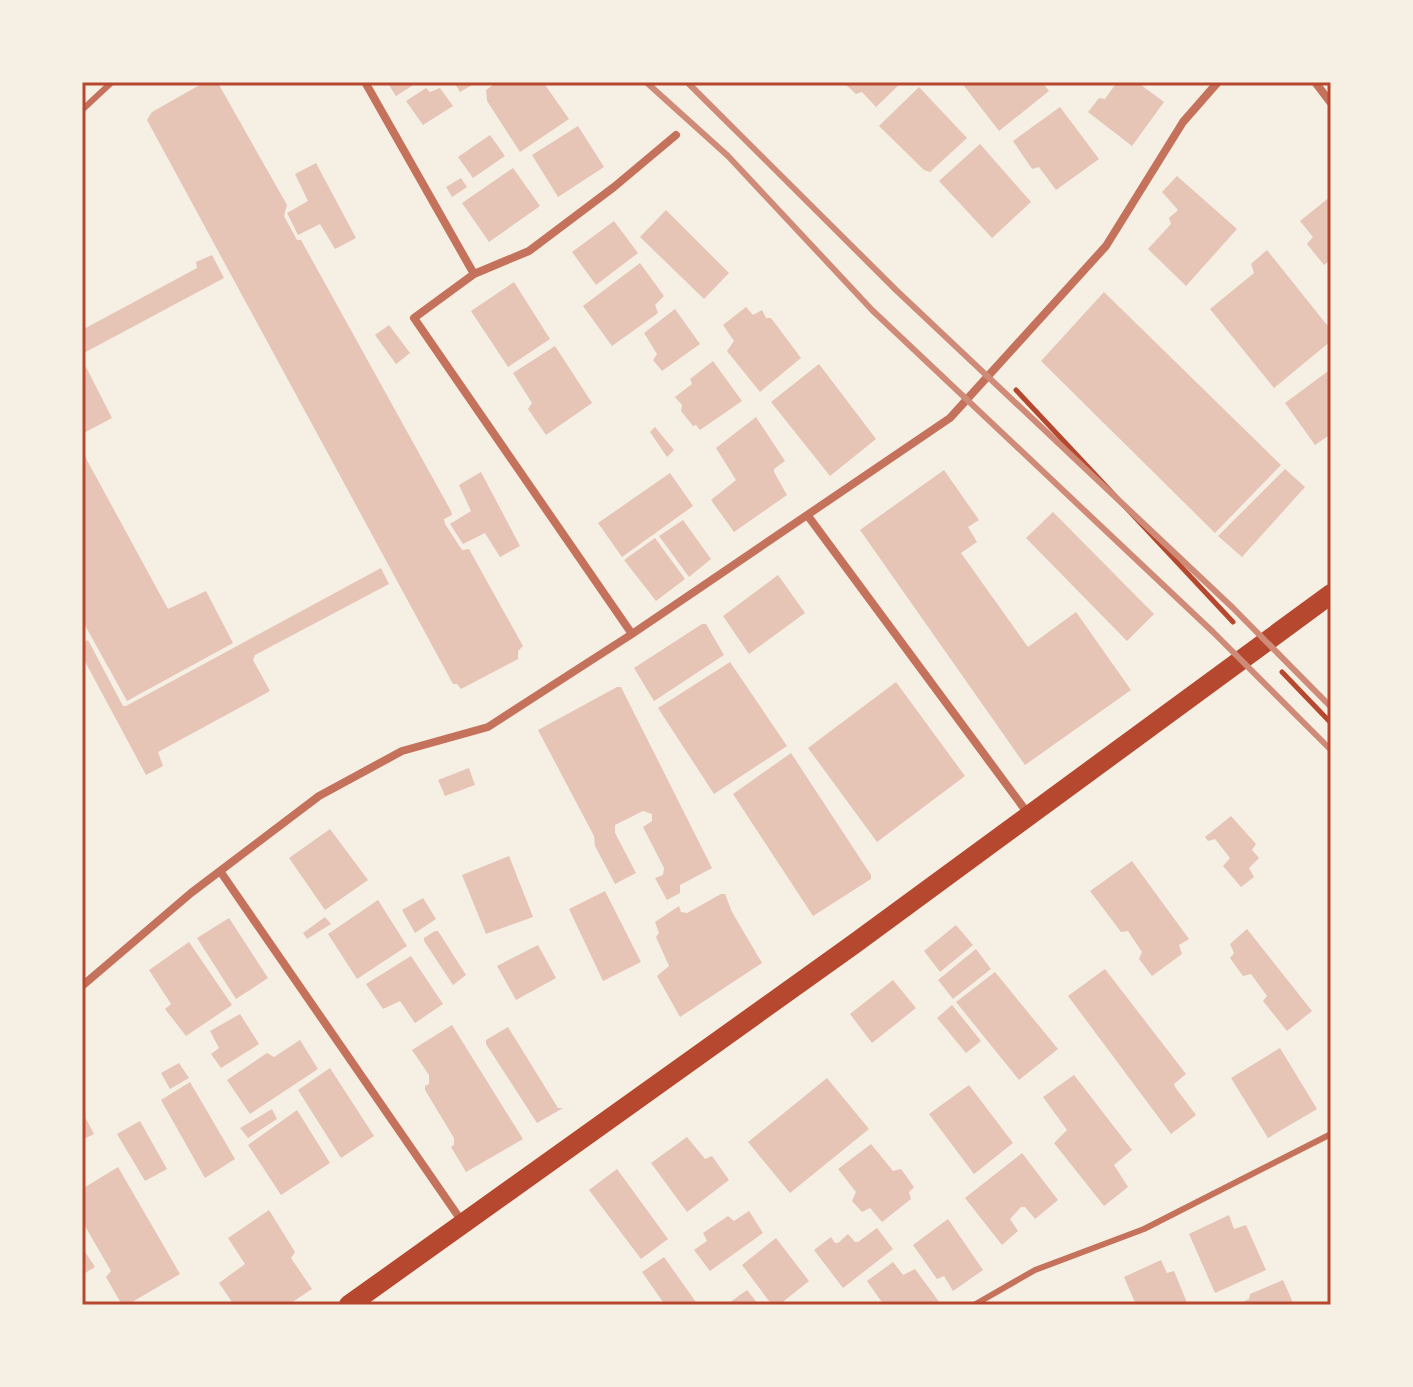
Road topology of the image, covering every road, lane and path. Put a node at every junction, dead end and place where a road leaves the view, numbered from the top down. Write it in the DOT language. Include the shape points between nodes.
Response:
graph roads {
  1 [pos="112,82"];
  2 [pos="365,82"];
  3 [pos="1218,82"];
  4 [pos="1315,82"];
  5 [pos="1331,103"];
  6 [pos="82,110"];
  7 [pos="676,135"];
  8 [pos="474,274"];
  9 [pos="995,368"];
  10 [pos="808,516"];
  11 [pos="1331,594"];
  12 [pos="632,634"];
  13 [pos="1259,649"];
  14 [pos="1331,723"];
  15 [pos="1029,815"];
  16 [pos="220,871"];
  17 [pos="82,986"];
  18 [pos="1331,1134"];
  19 [pos="463,1223"];
  20 [pos="349,1305"];
  21 [pos="974,1305"];
  1 -- 6 [label="lane"];
  2 -- 8 [label="street"];
  3 -- 9 [label="street" via="1183,122 1106,246"];
  4 -- 5 [label="street"];
  7 -- 8 [label="street" via="529,251"];
  8 -- 12 [label="street" via="414,318"];
  9 -- 10 [label="street" via="950,418"];
  9 -- 13 [label="path"];
  10 -- 12 [label="street"];
  10 -- 15 [label="street"];
  11 -- 13 [label="main road"];
  12 -- 16 [label="street" via="488,727 402,751 319,796"];
  13 -- 14 [label="path"];
  13 -- 15 [label="main road"];
  15 -- 19 [label="main road"];
  16 -- 17 [label="street"];
  16 -- 19 [label="street"];
  18 -- 21 [label="lane" via="1144,1229 1035,1270"];
  19 -- 20 [label="main road"];
}
